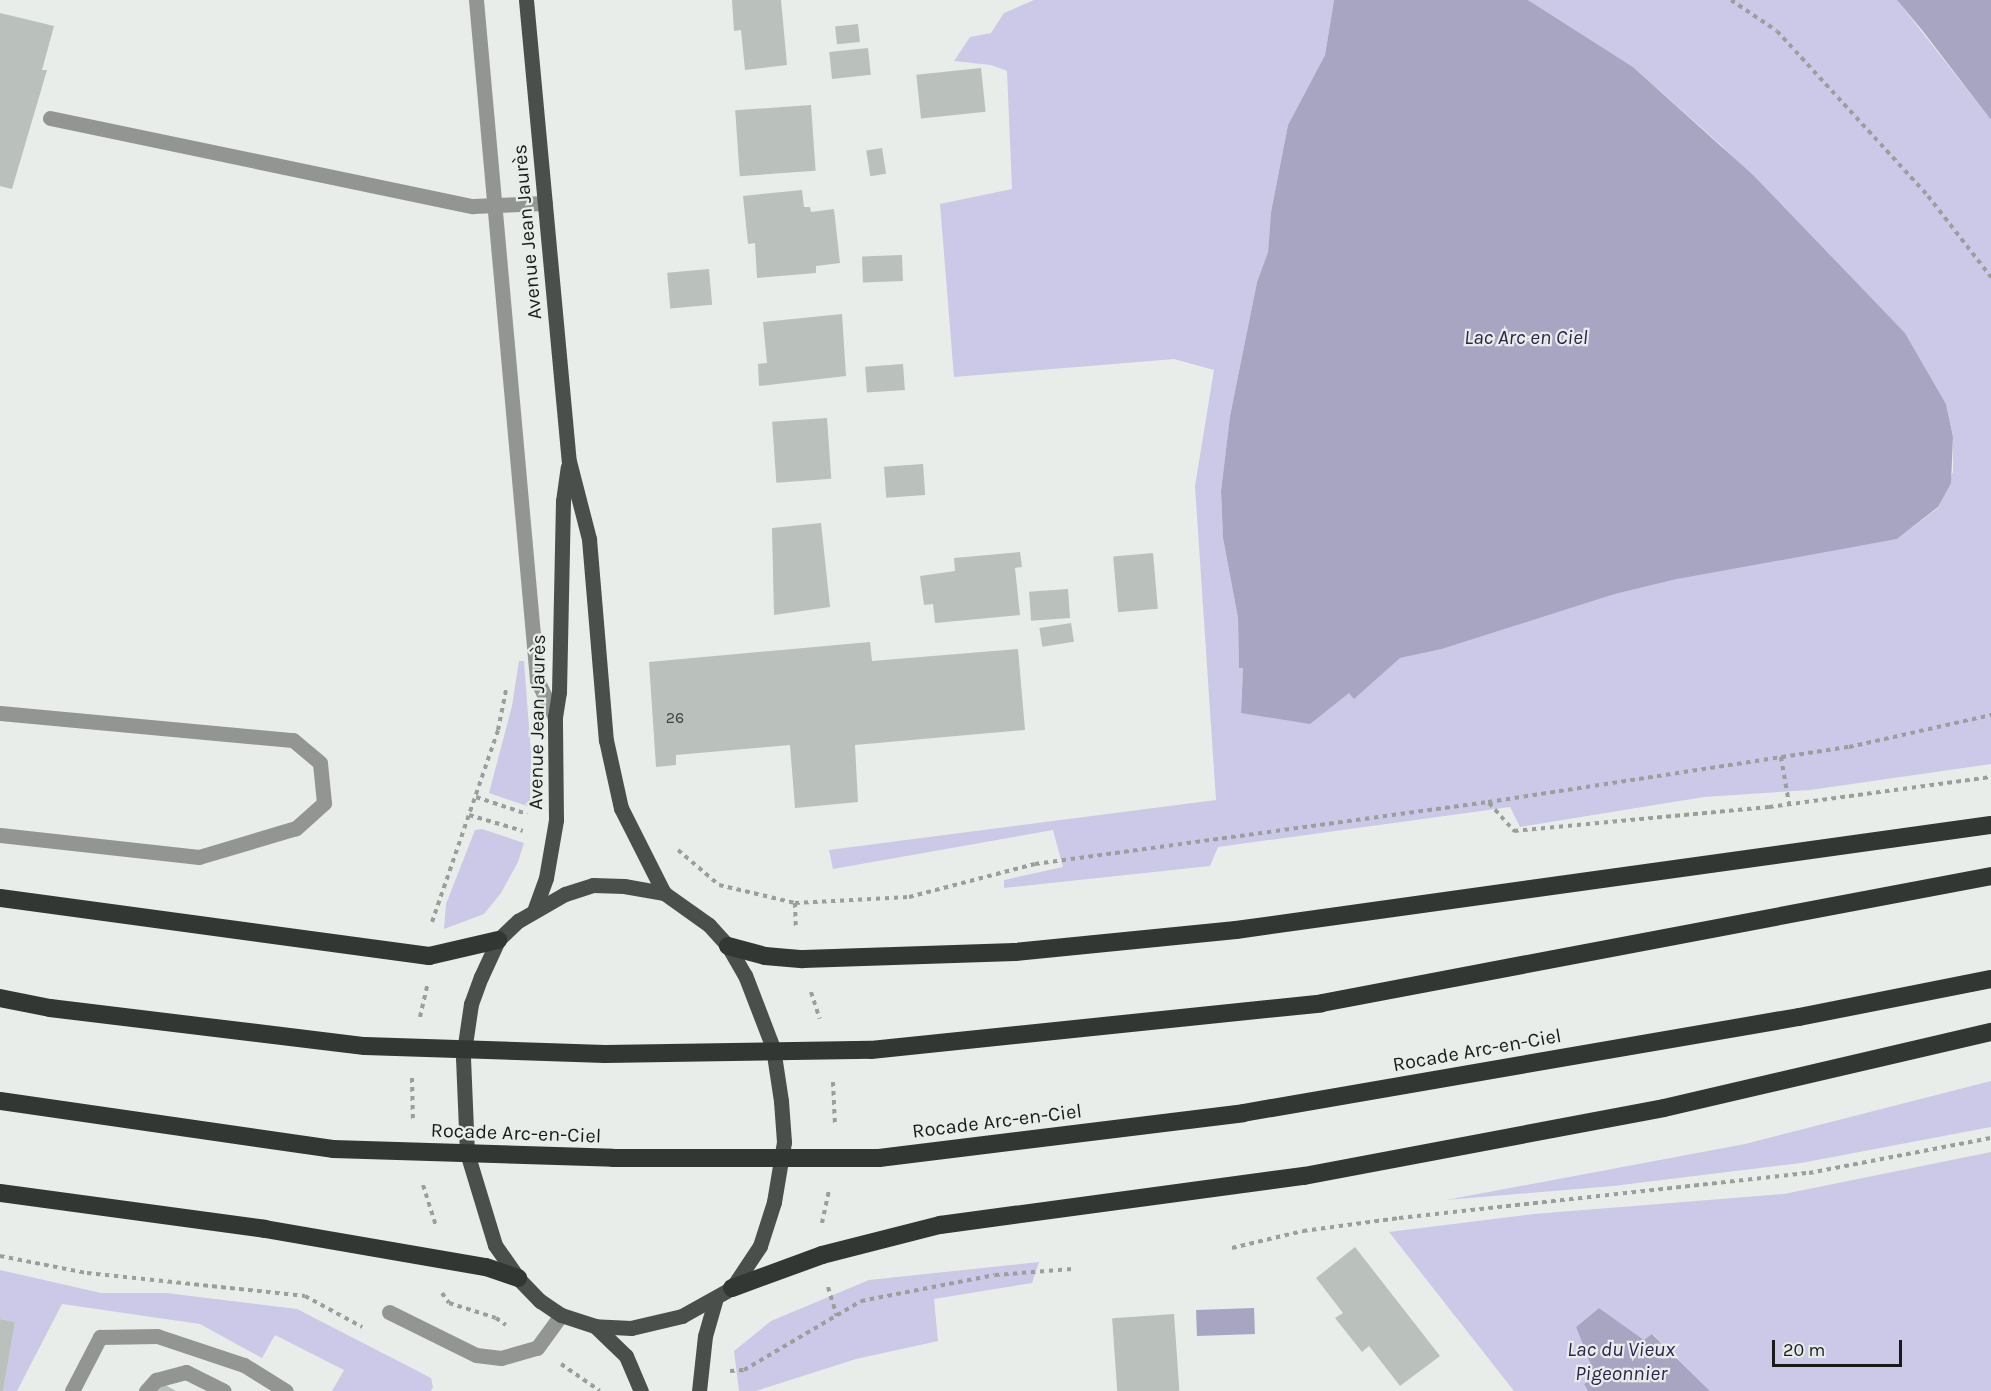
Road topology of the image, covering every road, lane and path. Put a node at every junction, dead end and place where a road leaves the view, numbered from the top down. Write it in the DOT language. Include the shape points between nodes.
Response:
graph roads {
  1 [pos="476,0"];
  2 [pos="526,0"];
  3 [pos="1731,0"];
  4 [pos="50,118"];
  5 [pos="545,203"];
  6 [pos="492,206"];
  7 [pos="1991,277"];
  8 [pos="569,460"];
  9 [pos="0,713"];
  10 [pos="1991,715"];
  11 [pos="555,717"];
  12 [pos="1781,757"];
  13 [pos="1991,777"];
  14 [pos="1488,802"];
  15 [pos="1789,804"];
  16 [pos="469,815"];
  17 [pos="529,815"];
  18 [pos="1991,825"];
  19 [pos="528,832"];
  20 [pos="0,835"];
  21 [pos="671,844"];
  22 [pos="1991,876"];
  23 [pos="664,893"];
  24 [pos="0,898"];
  25 [pos="795,903"];
  26 [pos="534,911"];
  27 [pos="797,931"];
  28 [pos="429,932"];
  29 [pos="498,940"];
  30 [pos="728,946"];
  31 [pos="1991,979"];
  32 [pos="809,985"];
  33 [pos="0,998"];
  34 [pos="423,1002"];
  35 [pos="419,1022"];
  36 [pos="822,1026"];
  37 [pos="1991,1032"];
  38 [pos="412,1068"];
  39 [pos="832,1074"];
  40 [pos="0,1101"];
  41 [pos="414,1131"];
  42 [pos="835,1133"];
  43 [pos="1991,1138"];
  44 [pos="830,1181"];
  45 [pos="423,1182"];
  46 [pos="0,1193"];
  47 [pos="820,1232"];
  48 [pos="441,1237"];
  49 [pos="1232,1248"];
  50 [pos="0,1256"];
  51 [pos="1072,1269"];
  52 [pos="518,1278"];
  53 [pos="826,1281"];
  54 [pos="732,1288"];
  55 [pos="715,1300"];
  56 [pos="389,1312"];
  57 [pos="561,1315"];
  58 [pos="837,1316"];
  59 [pos="595,1326"];
  60 [pos="368,1330"];
  61 [pos="723,1371"];
  62 [pos="72,1391"];
  63 [pos="146,1391"];
  64 [pos="224,1391"];
  65 [pos="286,1391"];
  66 [pos="641,1391"];
  67 [pos="699,1391"];
  1 -- 6 [label="lane"];
  2 -- 5 [label="main road, Avenue Jean Jaurès"];
  3 -- 7 [label="path" via="1776,31 1928,196"];
  4 -- 6 [label="lane" via="473,206"];
  5 -- 6 [label="lane"];
  5 -- 8 [label="main road, Avenue Jean Jaurès"];
  6 -- 11 [label="lane" via="537,680"];
  8 -- 11 [label="main road, Avenue Jean Jaurès" via="563,501 559,692"];
  8 -- 23 [label="main road, Avenue Jean Jaurès" via="589,538 606,740 621,808"];
  9 -- 20 [label="lane" via="293,740 320,763 324,803 296,828 199,857"];
  10 -- 12 [label="path" via="1849,747"];
  11 -- 26 [label="main road, Avenue Jean Jaurès" via="556,820 546,878"];
  12 -- 14 [label="path"];
  12 -- 15 [label="path"];
  13 -- 15 [label="path"];
  14 -- 15 [label="path" via="1514,831"];
  14 -- 25 [label="path" via="1035,864 909,897"];
  16 -- 17 [label="path" via="476,797"];
  16 -- 19 [label="path"];
  16 -- 28 [label="path"];
  18 -- 30 [label="highway" via="1236,930 1015,952 803,959 765,956"];
  21 -- 25 [label="path" via="719,885"];
  22 -- 33 [label="highway" via="1322,1003 871,1050 605,1054 365,1046 50,1008"];
  23 -- 26 [label="main road" via="593,885"];
  23 -- 30 [label="main road" via="709,925"];
  24 -- 29 [label="highway" via="429,956"];
  25 -- 27 [label="path"];
  26 -- 29 [label="main road"];
  29 -- 52 [label="main road" via="471,1004 462,1095 466,1153 479,1202 495,1245"];
  30 -- 54 [label="main road" via="757,1004 773,1048 784,1143 774,1203 760,1246"];
  31 -- 40 [label="highway, Rocade Arc-en-Ciel" via="1799,1017 1243,1113 879,1158 613,1158 333,1149"];
  32 -- 36 [label="path"];
  34 -- 35 [label="path"];
  37 -- 54 [label="highway" via="1664,1108 1304,1176 940,1225 822,1254"];
  38 -- 41 [label="path"];
  39 -- 42 [label="path"];
  43 -- 49 [label="path" via="1809,1173 1399,1218 1304,1232"];
  44 -- 47 [label="path"];
  45 -- 48 [label="path"];
  46 -- 52 [label="highway" via="265,1229 486,1267"];
  50 -- 60 [label="path" via="87,1273 305,1296"];
  51 -- 58 [label="path" via="995,1275 861,1301"];
  52 -- 57 [label="main road" via="540,1301"];
  53 -- 58 [label="path"];
  54 -- 55 [label="main road"];
  55 -- 59 [label="main road" via="659,1324 631,1328"];
  55 -- 67 [label="main road" via="705,1336"];
  56 -- 57 [label="lane" via="476,1355 501,1358 537,1348"];
  57 -- 59 [label="main road"];
  58 -- 61 [label="path" via="744,1370"];
  59 -- 66 [label="main road" via="626,1356"];
  62 -- 65 [label="lane" via="100,1336 157,1336 244,1365"];
  63 -- 64 [label="lane" via="156,1380 186,1372"];
}
